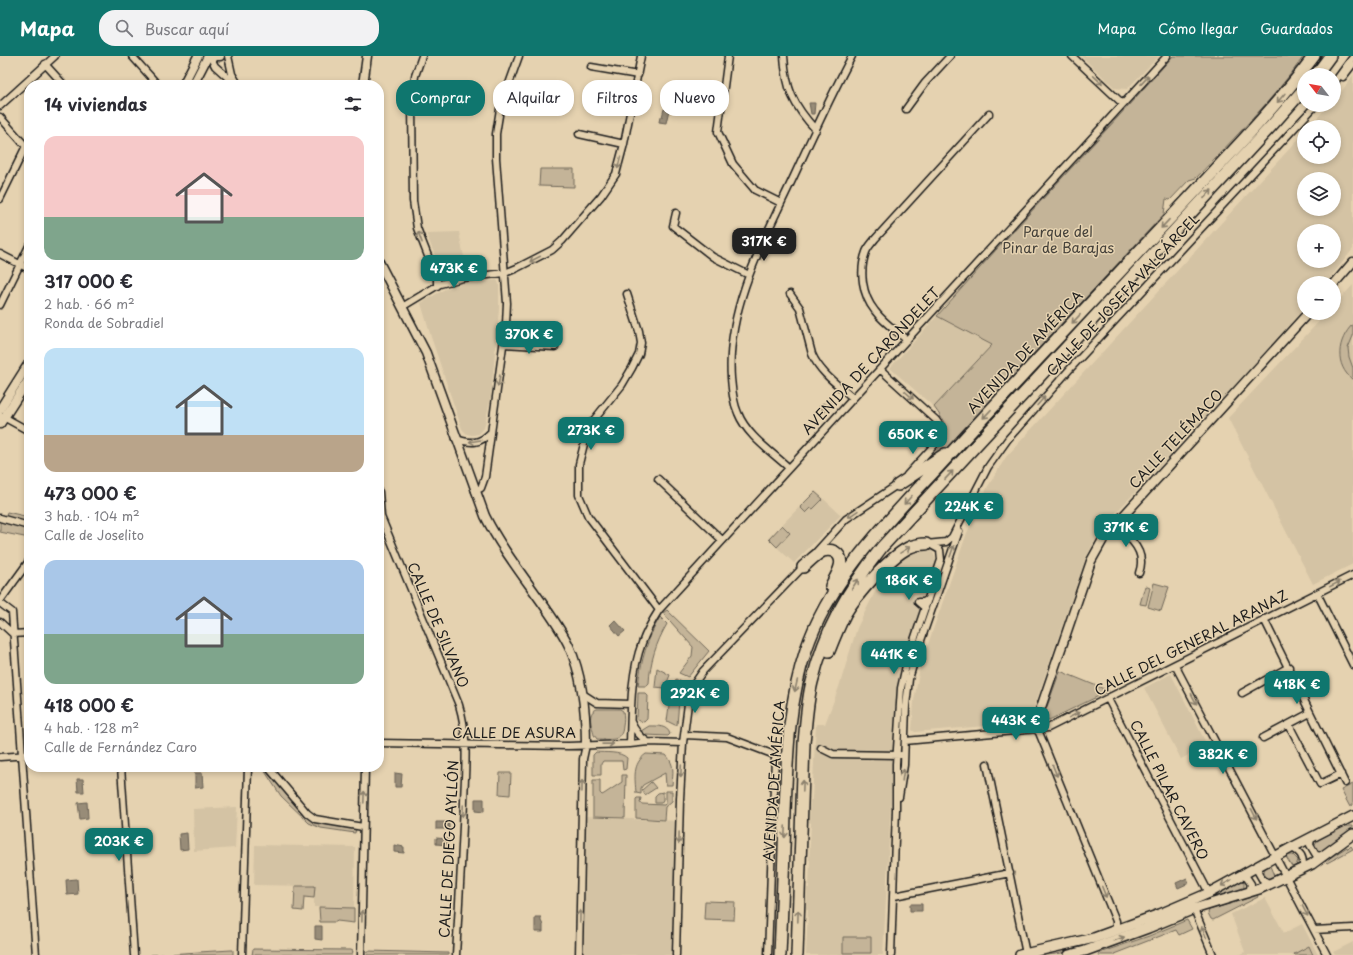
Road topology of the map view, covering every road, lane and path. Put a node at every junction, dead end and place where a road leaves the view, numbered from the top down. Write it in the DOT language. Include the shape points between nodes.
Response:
graph roads {
  1 [pos="55,56"];
  2 [pos="132,56"];
  3 [pos="198,56"];
  4 [pos="209,56"];
  5 [pos="220,56"];
  6 [pos="228,56"];
  7 [pos="367,56"];
  8 [pos="422,56"];
  9 [pos="519,56"];
  10 [pos="641,56"];
  11 [pos="728,56"];
  12 [pos="784,56"];
  13 [pos="852,56"];
  14 [pos="950,56"];
  15 [pos="1072,56"];
  16 [pos="1167,56"];
  17 [pos="1314,56"];
  18 [pos="1330,56"];
  19 [pos="1353,57"];
  20 [pos="45,64"];
  21 [pos="1353,64"];
  22 [pos="591,67"];
  23 [pos="1321,68"];
  24 [pos="1341,73"];
  25 [pos="638,74"];
  26 [pos="1341,79"];
  27 [pos="28,80"];
  28 [pos="59,80"];
  29 [pos="154,80"];
  30 [pos="186,80"];
  31 [pos="196,80"];
  32 [pos="231,80"];
  33 [pos="235,80"];
  34 [pos="364,80"];
  35 [pos="24,84"];
  36 [pos="1297,97"];
  37 [pos="1123,104"];
  38 [pos="0,106"];
  39 [pos="906,109"];
  40 [pos="1309,112"];
  41 [pos="989,114"];
  42 [pos="0,117"];
  43 [pos="816,130"];
  44 [pos="579,134"];
  45 [pos="624,144"];
  46 [pos="24,145"];
  47 [pos="24,154"];
  48 [pos="0,199"];
  49 [pos="781,203"];
  50 [pos="676,213"];
  51 [pos="0,254"];
  52 [pos="24,256"];
  53 [pos="1353,262"];
  54 [pos="20,264"];
  55 [pos="24,266"];
  56 [pos="384,272"];
  57 [pos="505,273"];
  58 [pos="749,275"];
  59 [pos="1341,276"];
  60 [pos="436,286"];
  61 [pos="627,294"];
  62 [pos="790,294"];
  63 [pos="0,305"];
  64 [pos="402,307"];
  65 [pos="1302,320"];
  66 [pos="907,340"];
  67 [pos="504,344"];
  68 [pos="555,347"];
  69 [pos="880,369"];
  70 [pos="24,371"];
  71 [pos="24,386"];
  72 [pos="853,398"];
  73 [pos="0,409"];
  74 [pos="1,419"];
  75 [pos="24,429"];
  76 [pos="491,432"];
  77 [pos="456,439"];
  78 [pos="963,440"];
  79 [pos="789,468"];
  80 [pos="658,478"];
  81 [pos="898,485"];
  82 [pos="475,491"];
  83 [pos="964,514"];
  84 [pos="0,518"];
  85 [pos="24,524"];
  86 [pos="384,525"];
  87 [pos="1114,525"];
  88 [pos="722,540"];
  89 [pos="926,544"];
  90 [pos="803,567"];
  91 [pos="24,569"];
  92 [pos="1139,573"];
  93 [pos="1353,575"];
  94 [pos="1317,593"];
  95 [pos="937,594"];
  96 [pos="0,602"];
  97 [pos="659,610"];
  98 [pos="1264,619"];
  99 [pos="0,622"];
  100 [pos="917,629"];
  101 [pos="24,633"];
  102 [pos="923,633"];
  103 [pos="13,634"];
  104 [pos="806,649"];
  105 [pos="906,662"];
  106 [pos="1176,665"];
  107 [pos="1353,665"];
  108 [pos="1288,667"];
  109 [pos="812,683"];
  110 [pos="907,692"];
  111 [pos="1242,692"];
  112 [pos="583,694"];
  113 [pos="900,695"];
  114 [pos="1109,697"];
  115 [pos="597,703"];
  116 [pos="631,704"];
  117 [pos="584,709"];
  118 [pos="1310,713"];
  119 [pos="631,720"];
  120 [pos="1289,725"];
  121 [pos="1038,730"];
  122 [pos="684,735"];
  123 [pos="24,736"];
  124 [pos="1263,738"];
  125 [pos="648,742"];
  126 [pos="905,742"];
  127 [pos="384,743"];
  128 [pos="683,743"];
  129 [pos="466,744"];
  130 [pos="630,744"];
  131 [pos="586,745"];
  132 [pos="821,748"];
  133 [pos="24,755"];
  134 [pos="896,755"];
  135 [pos="904,755"];
  136 [pos="0,757"];
  137 [pos="987,764"];
  138 [pos="27,772"];
  139 [pos="121,772"];
  140 [pos="248,772"];
  141 [pos="272,772"];
  142 [pos="365,772"];
  143 [pos="1341,774"];
  144 [pos="1345,782"];
  145 [pos="896,809"];
  146 [pos="1351,818"];
  147 [pos="363,827"];
  148 [pos="1353,834"];
  149 [pos="1311,838"];
  150 [pos="1291,848"];
  151 [pos="1275,856"];
  152 [pos="1323,856"];
  153 [pos="1260,864"];
  154 [pos="1303,868"];
  155 [pos="1010,873"];
  156 [pos="1240,875"];
  157 [pos="1286,877"];
  158 [pos="1270,884"];
  159 [pos="1249,892"];
  160 [pos="1209,893"];
  161 [pos="894,896"];
  162 [pos="1194,909"];
  163 [pos="1353,928"];
  164 [pos="1116,930"];
  165 [pos="1314,930"];
  166 [pos="1075,943"];
  167 [pos="1085,953"];
  168 [pos="1023,954"];
  169 [pos="36,955"];
  170 [pos="134,955"];
  171 [pos="242,955"];
  172 [pos="361,955"];
  173 [pos="456,955"];
  174 [pos="579,955"];
  175 [pos="676,955"];
  176 [pos="768,955"];
  177 [pos="780,955"];
  178 [pos="796,955"];
  179 [pos="891,955"];
  180 [pos="1069,955"];
  181 [pos="1213,955"];
  182 [pos="1327,955"];
  1 -- 20 [label="street"];
  2 -- 29 [label="street"];
  3 -- 30 [label="street"];
  4 -- 5 [label="street"];
  4 -- 31 [label="street"];
  4 -- 32 [label="street" via="215,66"];
  6 -- 33 [label="street"];
  7 -- 34 [label="street"];
  60 -- 8 [label="street, one-way" via="437,279 417,228 413,201 412,102 415,76"];
  9 -- 57 [label="street" via="500,109 496,134"];
  10 -- 25 [label="street"];
  11 -- 49 [label="street" via="718,132 733,164 755,190"];
  12 -- 43 [label="street" via="787,84 793,100"];
  13 -- 43 [label="street"];
  14 -- 39 [label="street"];
  15 -- 37 [label="street, one-way"];
  37 -- 16 [label="street, AVENIDA DE CARONDELET, one-way"];
  17 -- 78 [label="highway, AVENIDA DE AMÉRICA, one-way" via="1266,116"];
  18 -- 23 [label="highway"];
  19 -- 24 [label="street"];
  20 -- 27 [label="street"];
  20 -- 28 [label="street"];
  21 -- 26 [label="street"];
  22 -- 25 [label="street"];
  25 -- 45 [label="street"];
  35 -- 38 [label="street"];
  109 -- 36 [label="highway, AVENIDA DE AMÉRICA, one-way" via="836,614 863,571 882,547"];
  37 -- 66 [label="street, AVENIDA DE CARONDELET"];
  83 -- 40 [label="street, CALLE DE JOSEFA VALCÁRCEL, one-way" via="988,467 1008,439"];
  41 -- 66 [label="street" via="866,252 862,280 867,297 874,311"];
  42 -- 46 [label="street"];
  43 -- 49 [label="street"];
  44 -- 45 [label="street"];
  45 -- 57 [label="street, one-way" via="616,174 609,185 562,241 540,257"];
  47 -- 48 [label="street"];
  49 -- 58 [label="street"];
  50 -- 58 [label="street" via="673,226 713,257"];
  51 -- 54 [label="street"];
  52 -- 54 [label="street"];
  53 -- 59 [label="street"];
  54 -- 55 [label="street"];
  54 -- 63 [label="street"];
  56 -- 64 [label="street"];
  57 -- 60 [label="street" via="462,278"];
  57 -- 67 [label="street" via="507,303"];
  58 -- 79 [label="street" via="731,349 734,402 741,420 748,429"];
  60 -- 64 [label="street"];
  61 -- 97 [label="street" via="639,331 639,354 622,385 593,421 584,440 579,464 579,495 588,516"];
  62 -- 72 [label="street" via="800,308 815,361"];
  64 -- 77 [label="street" via="421,341"];
  65 -- 87 [label="street, CALLE TELÉMACO"];
  66 -- 69 [label="street, AVENIDA DE CARONDELET"];
  67 -- 68 [label="street"];
  67 -- 76 [label="street, one-way"];
  69 -- 72 [label="street, AVENIDA DE CARONDELET"];
  69 -- 81 [label="street, one-way" via="936,420 941,430 939,440"];
  70 -- 73 [label="street"];
  71 -- 74 [label="street"];
  72 -- 79 [label="street, AVENIDA DE CARONDELET"];
  74 -- 75 [label="street"];
  76 -- 77 [label="street, one-way" via="475,442"];
  76 -- 82 [label="street" via="483,484"];
  77 -- 82 [label="street"];
  78 -- 81 [label="highway"];
  78 -- 104 [label="highway, AVENIDA DE AMÉRICA, one-way" via="854,563 824,610"];
  79 -- 88 [label="street, AVENIDA DE CARONDELET"];
  80 -- 88 [label="street"];
  81 -- 90 [label="street, one-way" via="846,519"];
  82 -- 112 [label="street" via="484,516 498,540 564,637"];
  83 -- 89 [label="street, CALLE DE JOSEFA VALCÁRCEL" via="949,540"];
  95 -- 83 [label="street, CALLE DE JOSEFA VALCÁRCEL, one-way"];
  84 -- 85 [label="street"];
  86 -- 129 [label="street, CALLE DE SILVANO" via="459,705"];
  87 -- 92 [label="street" via="1132,540 1140,553 1142,564"];
  87 -- 121 [label="street, CALLE TELÉMACO" via="1091,561 1036,719"];
  88 -- 97 [label="street, AVENIDA DE CARONDELET"];
  89 -- 100 [label="street, CALLE DE JOSEFA VALCÁRCEL" via="938,548 941,557"];
  109 -- 89 [label="highway, one-way" via="845,615 857,597 901,552 912,546"];
  90 -- 104 [label="highway" via="824,551 834,552 839,557 839,570 813,621"];
  90 -- 122 [label="street" via="699,676 691,690"];
  91 -- 96 [label="street"];
  94 -- 93 [label="street, CALLE DEL GENERAL ARANAZ, one-way"];
  94 -- 98 [label="street, CALLE DEL GENERAL ARANAZ"];
  94 -- 107 [label="street"];
  95 -- 100 [label="street, CALLE DE JOSEFA VALCÁRCEL" via="933,596 923,623"];
  95 -- 102 [label="street, CALLE DE JOSEFA VALCÁRCEL"];
  96 -- 103 [label="street" via="12,612"];
  97 -- 116 [label="street, AVENIDA DE CARONDELET" via="639,653"];
  98 -- 106 [label="street, CALLE DEL GENERAL ARANAZ"];
  98 -- 108 [label="street"];
  99 -- 103 [label="street"];
  100 -- 105 [label="street, CALLE DE JOSEFA VALCÁRCEL"];
  101 -- 103 [label="street"];
  102 -- 105 [label="street, CALLE DE JOSEFA VALCÁRCEL"];
  102 -- 110 [label="street, CALLE DE JOSEFA VALCÁRCEL"];
  103 -- 123 [label="street"];
  104 -- 177 [label="highway, AVENIDA DE AMÉRICA, one-way" via="796,686 789,730"];
  105 -- 110 [label="street, CALLE DE JOSEFA VALCÁRCEL"];
  105 -- 113 [label="street, CALLE DE JOSEFA VALCÁRCEL"];
  106 -- 114 [label="street, CALLE DEL GENERAL ARANAZ"];
  106 -- 151 [label="street, one-way"];
  108 -- 111 [label="street"];
  108 -- 118 [label="street"];
  178 -- 109 [label="highway, AVENIDA DE AMÉRICA, one-way" via="804,743"];
  110 -- 126 [label="street, CALLE DE JOSEFA VALCÁRCEL"];
  112 -- 115 [label="street"];
  112 -- 117 [label="street"];
  113 -- 126 [label="street, CALLE DE JOSEFA VALCÁRCEL" via="901,739"];
  113 -- 134 [label="street, CALLE DE JOSEFA VALCÁRCEL"];
  121 -- 114 [label="street, CALLE DEL GENERAL ARANAZ, one-way" via="1051,727"];
  114 -- 160 [label="street, CALLE PILAR CAVERO"];
  115 -- 116 [label="street"];
  115 -- 117 [label="street"];
  116 -- 119 [label="street, AVENIDA DE CARONDELET"];
  117 -- 131 [label="street"];
  118 -- 120 [label="street"];
  118 -- 143 [label="street"];
  119 -- 125 [label="street" via="636,732"];
  119 -- 130 [label="street, AVENIDA DE CARONDELET"];
  120 -- 124 [label="street"];
  120 -- 143 [label="street" via="1320,784"];
  121 -- 126 [label="street, CALLE DEL GENERAL ARANAZ"];
  121 -- 164 [label="street, one-way" via="1116,921"];
  122 -- 128 [label="street"];
  122 -- 176 [label="street" via="727,737 775,758"];
  125 -- 128 [label="street, CALLE DE ASURA"];
  125 -- 130 [label="street, CALLE DE ASURA"];
  126 -- 135 [label="street, CALLE DE JOSEFA VALCÁRCEL"];
  127 -- 129 [label="street, CALLE DE ASURA"];
  128 -- 175 [label="street, one-way"];
  129 -- 131 [label="street, CALLE DE ASURA"];
  129 -- 173 [label="street, CALLE DE DIEGO AYLLÓN, one-way"];
  131 -- 130 [label="street, CALLE DE ASURA, one-way"];
  174 -- 131 [label="street, one-way" via="583,759"];
  132 -- 134 [label="street" via="833,754"];
  133 -- 136 [label="street"];
  134 -- 135 [label="street"];
  134 -- 145 [label="street, CALLE DE JOSEFA VALCÁRCEL"];
  145 -- 135 [label="street, CALLE DE JOSEFA VALCÁRCEL, one-way"];
  137 -- 155 [label="street"];
  138 -- 169 [label="street"];
  139 -- 170 [label="street"];
  140 -- 171 [label="street"];
  141 -- 147 [label="street" via="307,813 315,818"];
  147 -- 142 [label="street, one-way"];
  143 -- 144 [label="street"];
  145 -- 161 [label="street, CALLE DE JOSEFA VALCÁRCEL"];
  146 -- 149 [label="main road"];
  172 -- 147 [label="street, one-way"];
  148 -- 152 [label="main road"];
  149 -- 150 [label="main road"];
  149 -- 152 [label="street" via="1310,845 1316,855"];
  150 -- 151 [label="main road"];
  150 -- 154 [label="street" via="1299,852"];
  151 -- 153 [label="main road"];
  151 -- 157 [label="street"];
  152 -- 154 [label="main road"];
  153 -- 156 [label="main road"];
  153 -- 158 [label="street" via="1258,872 1262,879"];
  154 -- 157 [label="main road"];
  155 -- 161 [label="street"];
  155 -- 168 [label="street"];
  156 -- 159 [label="street" via="1247,878 1250,884"];
  156 -- 160 [label="main road, one-way"];
  157 -- 158 [label="main road"];
  157 -- 165 [label="street, one-way"];
  158 -- 159 [label="main road"];
  159 -- 162 [label="main road"];
  160 -- 164 [label="main road"];
  161 -- 179 [label="street, CALLE DE JOSEFA VALCÁRCEL"];
  167 -- 162 [label="main road, one-way"];
  181 -- 162 [label="street, one-way"];
  163 -- 165 [label="street"];
  164 -- 166 [label="main road"];
  165 -- 182 [label="street"];
  166 -- 167 [label="street" via="1082,946"];
  166 -- 168 [label="main road"];
  167 -- 180 [label="main road"];
}
